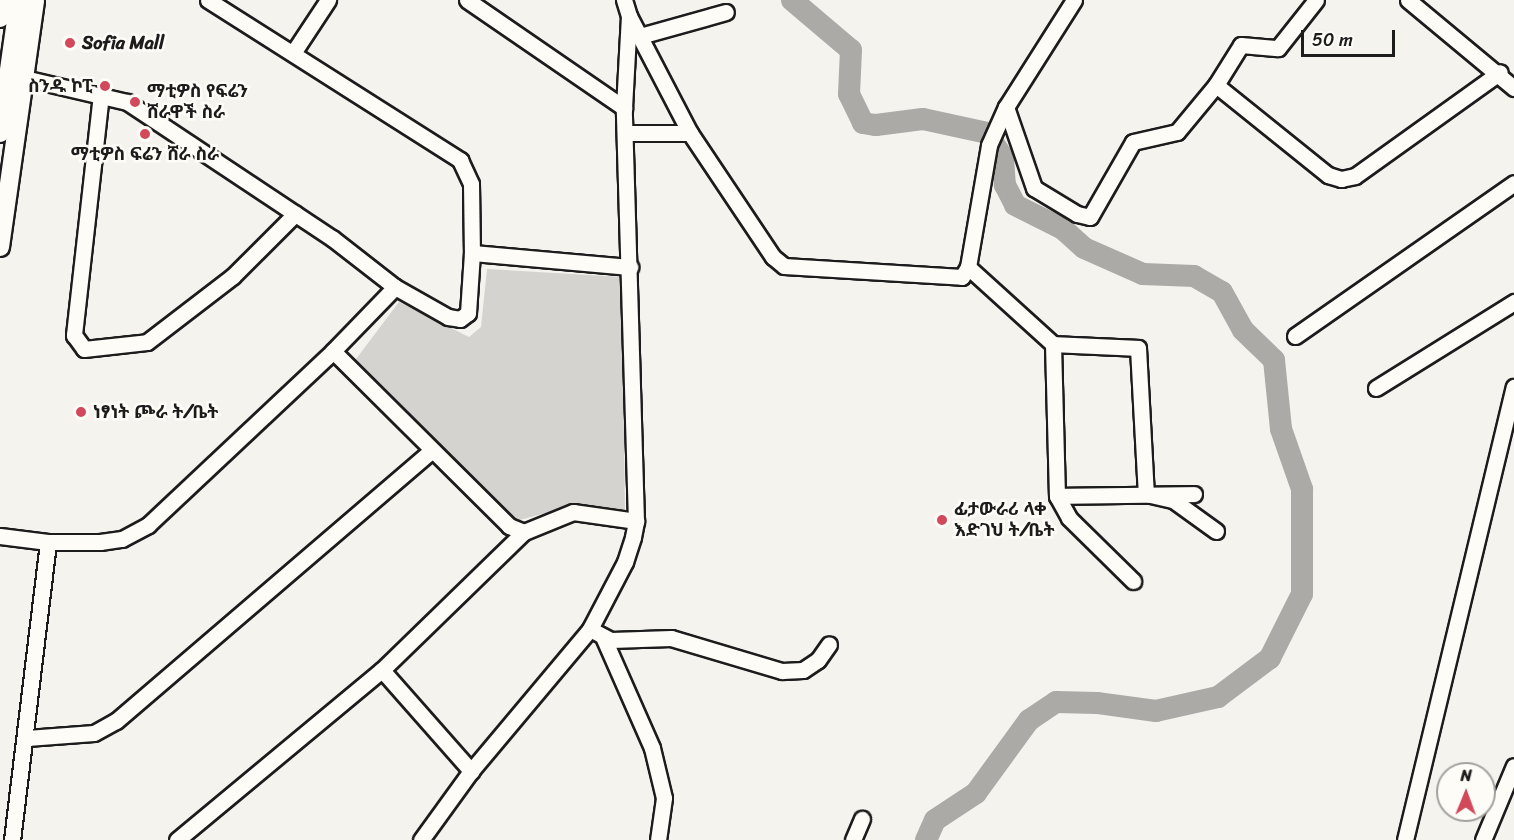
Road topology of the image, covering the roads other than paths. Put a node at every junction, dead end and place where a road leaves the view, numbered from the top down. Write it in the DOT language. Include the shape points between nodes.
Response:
graph roads {
  1 [pos="19,0"];
  2 [pos="35,0"];
  3 [pos="208,0"];
  4 [pos="328,0"];
  5 [pos="467,0"];
  6 [pos="624,0"];
  7 [pos="1055,0"];
  8 [pos="1316,0"];
  9 [pos="1408,0"];
  10 [pos="1072,4"];
  11 [pos="726,12"];
  12 [pos="628,16"];
  13 [pos="640,36"];
  14 [pos="293,53"];
  15 [pos="1500,72"];
  16 [pos="24,78"];
  17 [pos="1216,84"];
  18 [pos="1514,88"];
  19 [pos="101,94"];
  20 [pos="1006,107"];
  21 [pos="624,108"];
  22 [pos="0,133"];
  23 [pos="626,133"];
  24 [pos="690,133"];
  25 [pos="1514,183"];
  26 [pos="295,214"];
  27 [pos="0,247"];
  28 [pos="472,253"];
  29 [pos="630,267"];
  30 [pos="968,267"];
  31 [pos="395,287"];
  32 [pos="1514,302"];
  33 [pos="1295,336"];
  34 [pos="1053,344"];
  35 [pos="333,351"];
  36 [pos="1514,387"];
  37 [pos="1376,388"];
  38 [pos="430,452"];
  39 [pos="1146,494"];
  40 [pos="1194,494"];
  41 [pos="1057,496"];
  42 [pos="636,521"];
  43 [pos="1216,531"];
  44 [pos="524,532"];
  45 [pos="0,536"];
  46 [pos="48,542"];
  47 [pos="1133,581"];
  48 [pos="591,629"];
  49 [pos="604,639"];
  50 [pos="829,644"];
  51 [pos="382,670"];
  52 [pos="27,738"];
  53 [pos="1514,766"];
  54 [pos="471,771"];
  55 [pos="862,819"];
  56 [pos="12,840"];
  57 [pos="177,840"];
  58 [pos="421,840"];
  59 [pos="658,840"];
  60 [pos="853,840"];
  61 [pos="1405,840"];
  62 [pos="1483,840"];
  1 -- 22 [label="main road"];
  2 -- 16 [label="main road"];
  3 -- 14 [label="street"];
  4 -- 14 [label="street"];
  5 -- 21 [label="street"];
  6 -- 12 [label="street"];
  7 -- 10 [label="street"];
  8 -- 17 [label="street" via="1278,48 1241,45"];
  9 -- 15 [label="street"];
  10 -- 20 [label="street"];
  11 -- 13 [label="street"];
  12 -- 13 [label="street"];
  12 -- 21 [label="street"];
  13 -- 24 [label="street"];
  14 -- 28 [label="street" via="460,160 470,173"];
  15 -- 17 [label="street" via="1355,176 1341,179 1328,175"];
  15 -- 18 [label="street"];
  16 -- 19 [label="street"];
  16 -- 27 [label="main road"];
  17 -- 20 [label="street" via="1177,132 1133,142 1090,217 1077,214 1034,188"];
  19 -- 26 [label="street" via="127,102 157,119"];
  19 -- 26 [label="street" via="74,335 84,349 147,342 233,276"];
  20 -- 30 [label="street" via="989,145"];
  21 -- 23 [label="street"];
  23 -- 24 [label="street"];
  23 -- 29 [label="street"];
  24 -- 30 [label="street" via="773,257 784,266 952,279 962,277"];
  25 -- 33 [label="street"];
  26 -- 31 [label="street"];
  28 -- 29 [label="street"];
  28 -- 31 [label="street" via="466,318 448,317"];
  29 -- 42 [label="street"];
  30 -- 34 [label="street"];
  31 -- 35 [label="street"];
  32 -- 37 [label="street"];
  34 -- 39 [label="street" via="1138,348"];
  34 -- 41 [label="street"];
  35 -- 38 [label="street"];
  35 -- 46 [label="street" via="148,525 123,539"];
  36 -- 61 [label="street"];
  38 -- 44 [label="street" via="490,510 509,526"];
  38 -- 52 [label="street" via="116,721 94,733"];
  39 -- 40 [label="street"];
  39 -- 41 [label="street"];
  39 -- 43 [label="street" via="1173,500"];
  41 -- 47 [label="street" via="1069,518"];
  42 -- 44 [label="street" via="573,512"];
  42 -- 48 [label="street" via="625,562"];
  44 -- 51 [label="street"];
  45 -- 46 [label="street"];
  46 -- 52 [label="street"];
  48 -- 49 [label="street"];
  48 -- 54 [label="street"];
  49 -- 50 [label="street" via="671,638 782,670 803,670 818,660"];
  49 -- 59 [label="street" via="652,748 664,798"];
  51 -- 54 [label="street"];
  51 -- 57 [label="street"];
  52 -- 56 [label="street"];
  53 -- 62 [label="street"];
  54 -- 58 [label="street"];
  55 -- 60 [label="street"];
}
